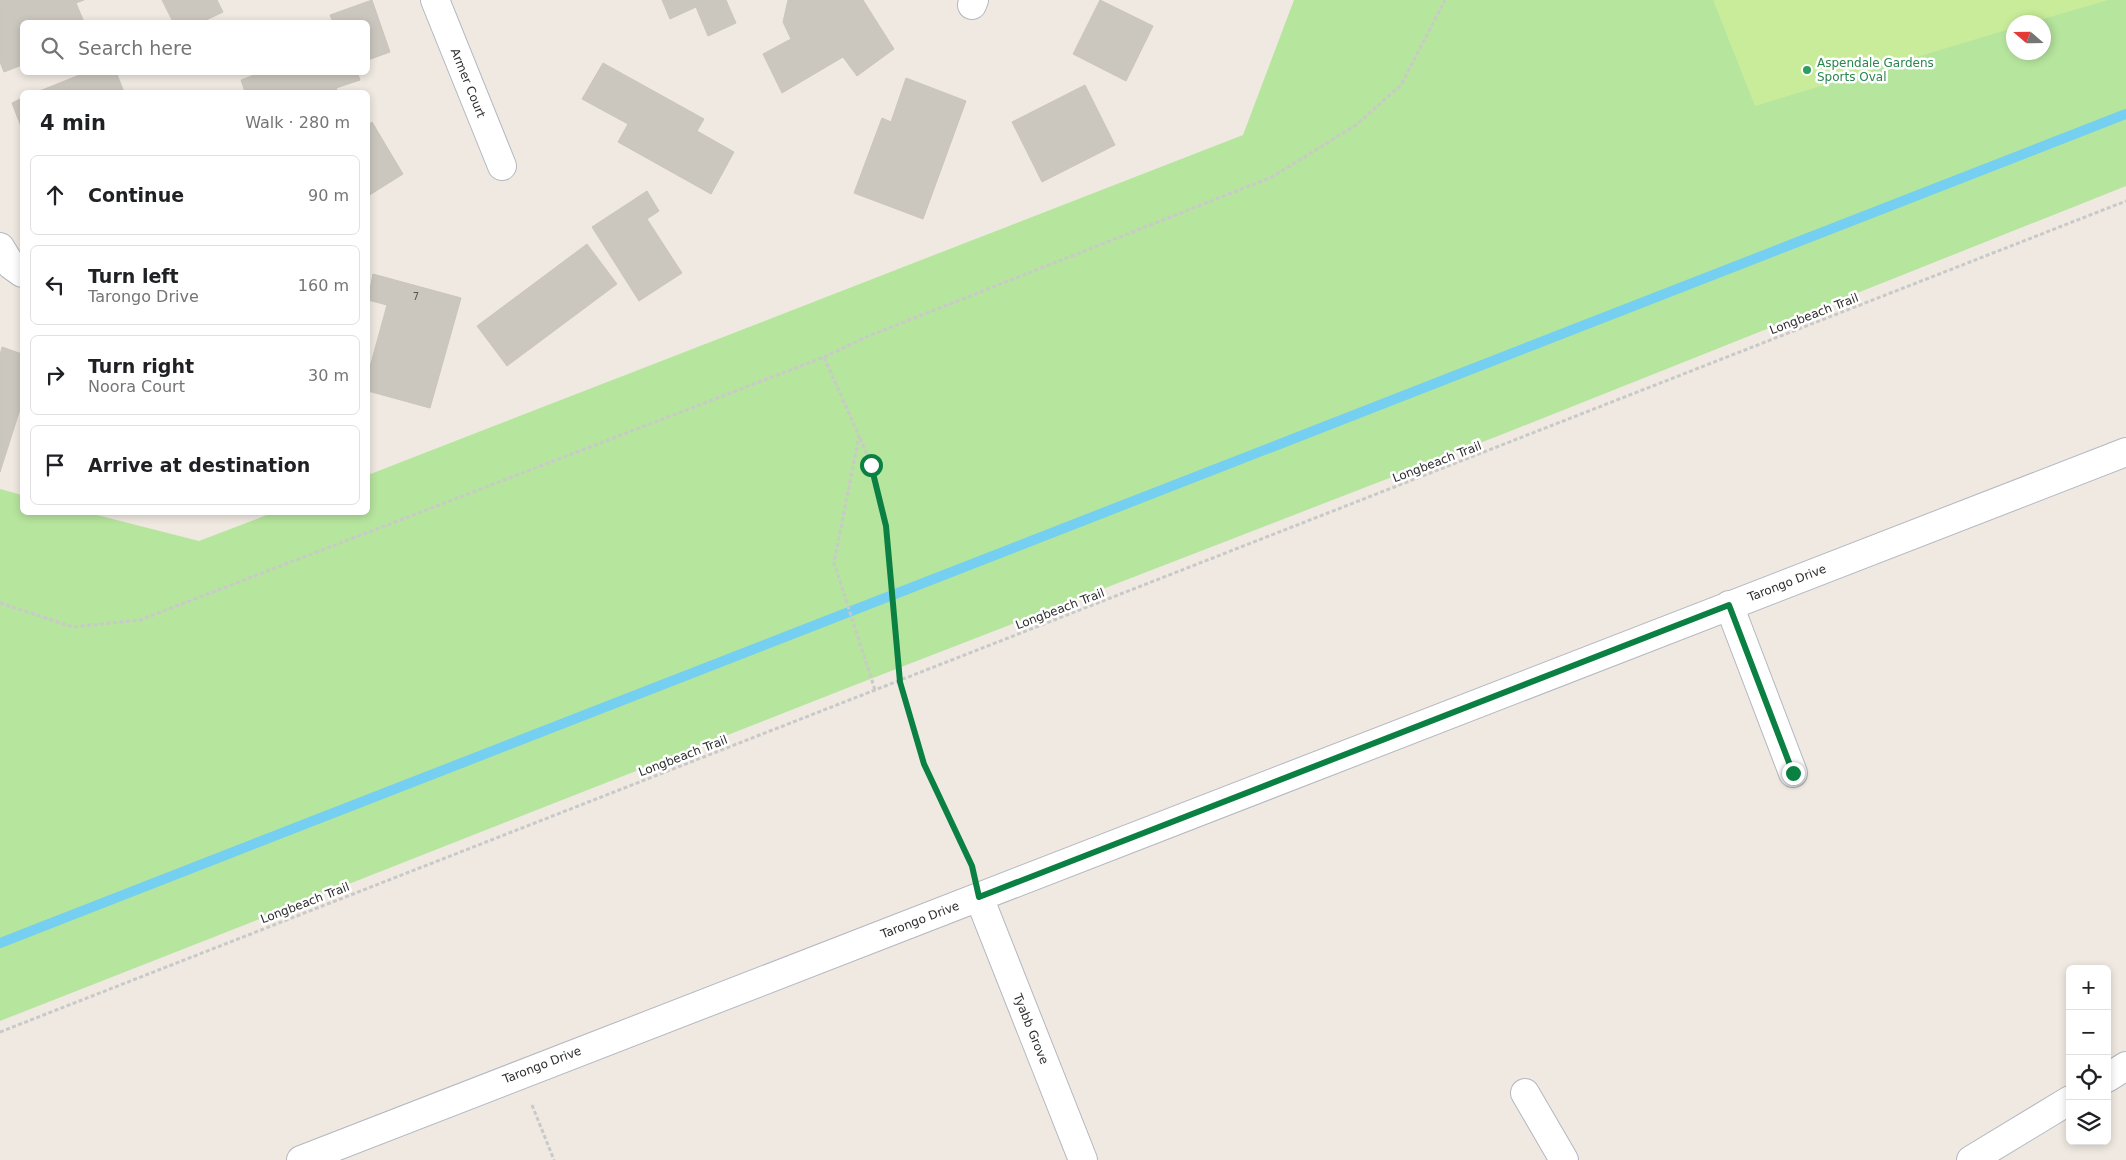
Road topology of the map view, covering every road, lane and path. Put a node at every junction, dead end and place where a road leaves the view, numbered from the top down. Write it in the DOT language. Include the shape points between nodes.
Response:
graph roads {
  1 [pos="435,0"];
  2 [pos="1445,0"];
  3 [pos="502,166"];
  4 [pos="2126,202"];
  5 [pos="0,248"];
  6 [pos="20,272"];
  7 [pos="824,357"];
  8 [pos="859,436"];
  9 [pos="2126,452"];
  10 [pos="0,603"];
  11 [pos="1729,605"];
  12 [pos="900,682"];
  13 [pos="876,690"];
  14 [pos="1793,773"];
  15 [pos="979,897"];
  16 [pos="0,1032"];
  17 [pos="2126,1066"];
  18 [pos="520,1074"];
  19 [pos="2111,1075"];
  20 [pos="1525,1093"];
  21 [pos="2066,1102"];
  22 [pos="301,1160"];
  23 [pos="554,1160"];
  24 [pos="1082,1160"];
  25 [pos="1564,1160"];
  26 [pos="1971,1160"];
  1 -- 3 [label="street, Armer Court"];
  2 -- 7 [label="path" via="1401,85 1356,125 1272,177 871,335"];
  4 -- 12 [label="path, Longbeach Trail"];
  5 -- 6 [label="street" via="11,265"];
  7 -- 8 [label="path"];
  7 -- 10 [label="path" via="140,620 73,627"];
  8 -- 12 [label="path" via="871,465 886,526"];
  8 -- 13 [label="path" via="834,563"];
  9 -- 11 [label="street, Tarongo Drive"];
  11 -- 14 [label="street"];
  11 -- 15 [label="street, Tarongo Drive"];
  12 -- 13 [label="path, Longbeach Trail"];
  12 -- 15 [label="path" via="924,764 972,866"];
  13 -- 16 [label="path, Longbeach Trail"];
  15 -- 18 [label="street, Tarongo Drive"];
  15 -- 24 [label="street, Tyabb Grove"];
  17 -- 19 [label="street"];
  18 -- 22 [label="street, Tarongo Drive"];
  18 -- 23 [label="path"];
  20 -- 25 [label="street"];
  21 -- 26 [label="street"];
}
